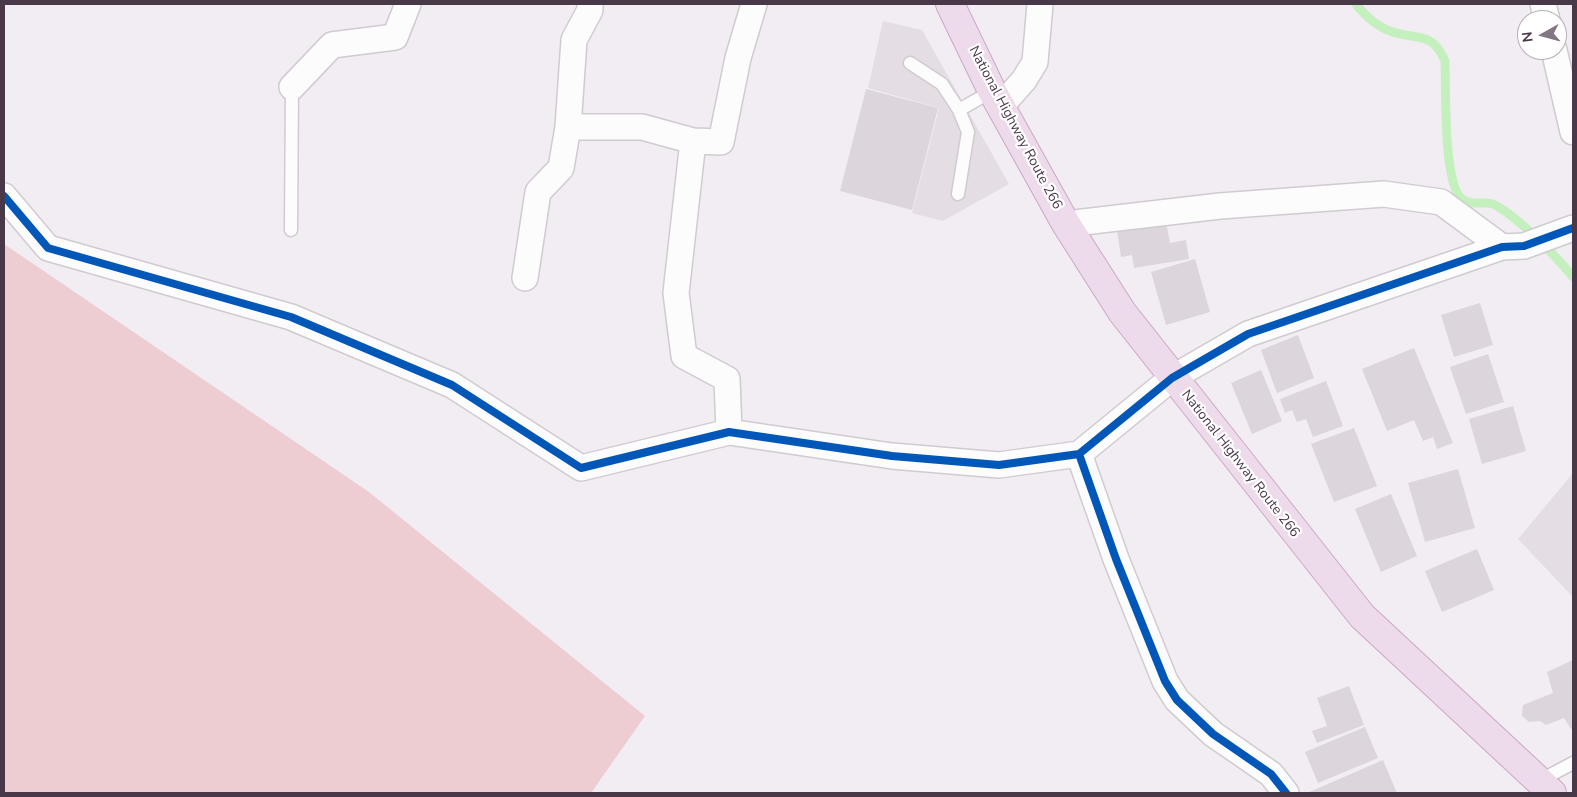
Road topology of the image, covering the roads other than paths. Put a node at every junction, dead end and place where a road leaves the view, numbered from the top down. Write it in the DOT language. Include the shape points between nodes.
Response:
graph roads {
  1 [pos="408,4"];
  2 [pos="590,4"];
  3 [pos="754,4"];
  4 [pos="950,4"];
  5 [pos="1040,4"];
  6 [pos="1556,60"];
  7 [pos="910,63"];
  8 [pos="292,87"];
  9 [pos="996,98"];
  10 [pos="958,110"];
  11 [pos="568,127"];
  12 [pos="1573,132"];
  13 [pos="693,141"];
  14 [pos="958,194"];
  15 [pos="4,196"];
  16 [pos="1066,224"];
  17 [pos="291,230"];
  18 [pos="1563,232"];
  19 [pos="1513,246"];
  20 [pos="524,278"];
  21 [pos="1172,378"];
  22 [pos="729,432"];
  23 [pos="1078,454"];
  24 [pos="1573,763"];
  25 [pos="1546,787"];
  26 [pos="1286,793"];
  1 -- 8 [label="street" via="396,37 332,45"];
  2 -- 11 [label="street" via="574,40"];
  3 -- 13 [label="street" via="738,58 721,142"];
  4 -- 9 [label="highway, National Highway Route 266"];
  5 -- 9 [label="street" via="1035,62 1024,80"];
  6 -- 12 [label="street"];
  7 -- 10 [label="lane" via="942,84"];
  8 -- 17 [label="lane"];
  9 -- 10 [label="lane"];
  9 -- 16 [label="highway, National Highway Route 266"];
  10 -- 14 [label="lane" via="968,132"];
  11 -- 13 [label="street" via="642,127"];
  11 -- 20 [label="street" via="561,168 538,192"];
  13 -- 22 [label="street" via="676,294 680,329 684,356 727,378"];
  15 -- 22 [label="street" via="48,248 290,317 452,385 581,468"];
  16 -- 19 [label="street" via="1220,206 1384,194 1441,202"];
  16 -- 21 [label="highway, National Highway Route 266" via="1122,312"];
  18 -- 19 [label="street"];
  19 -- 21 [label="street" via="1248,334"];
  21 -- 23 [label="street"];
  21 -- 25 [label="highway, National Highway Route 266" via="1362,616"];
  22 -- 23 [label="street" via="892,456 999,465"];
  23 -- 26 [label="street" via="1165,681 1177,700 1213,734 1271,774"];
  24 -- 25 [label="lane"];
}
